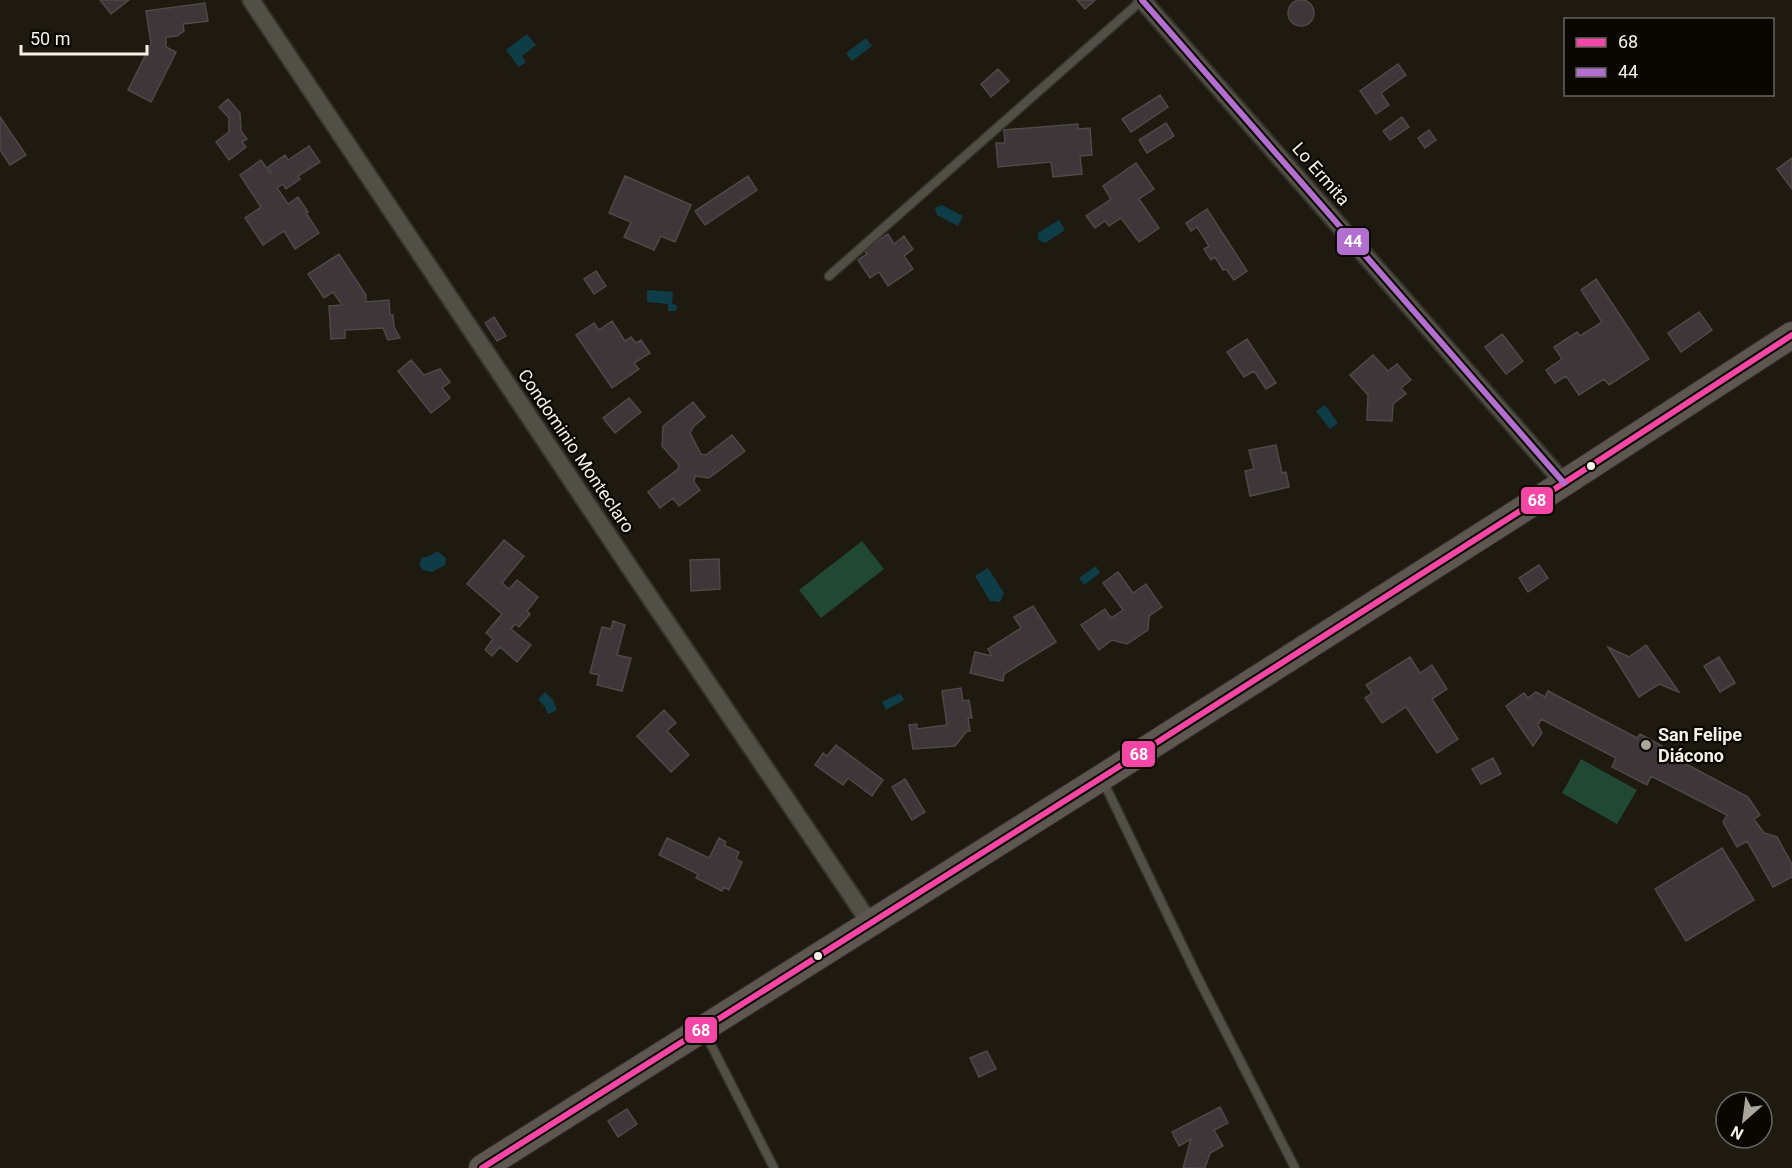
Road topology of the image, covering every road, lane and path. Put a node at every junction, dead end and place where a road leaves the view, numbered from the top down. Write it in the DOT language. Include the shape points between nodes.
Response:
graph roads {
  1 [pos="251,0"];
  2 [pos="1142,0"];
  3 [pos="829,276"];
  4 [pos="1792,335"];
  5 [pos="1564,483"];
  6 [pos="1101,778"];
  7 [pos="870,923"];
  8 [pos="703,1028"];
  9 [pos="482,1168"];
  10 [pos="774,1168"];
  11 [pos="1295,1168"];
  1 -- 7 [label="street, Condominio Monteclaro"];
  2 -- 3 [label="lane"];
  2 -- 5 [label="street, Lo Ermita"];
  4 -- 5 [label="main road"];
  5 -- 6 [label="main road"];
  6 -- 7 [label="main road"];
  6 -- 11 [label="lane"];
  7 -- 8 [label="main road"];
  8 -- 9 [label="main road"];
  8 -- 10 [label="lane"];
}
